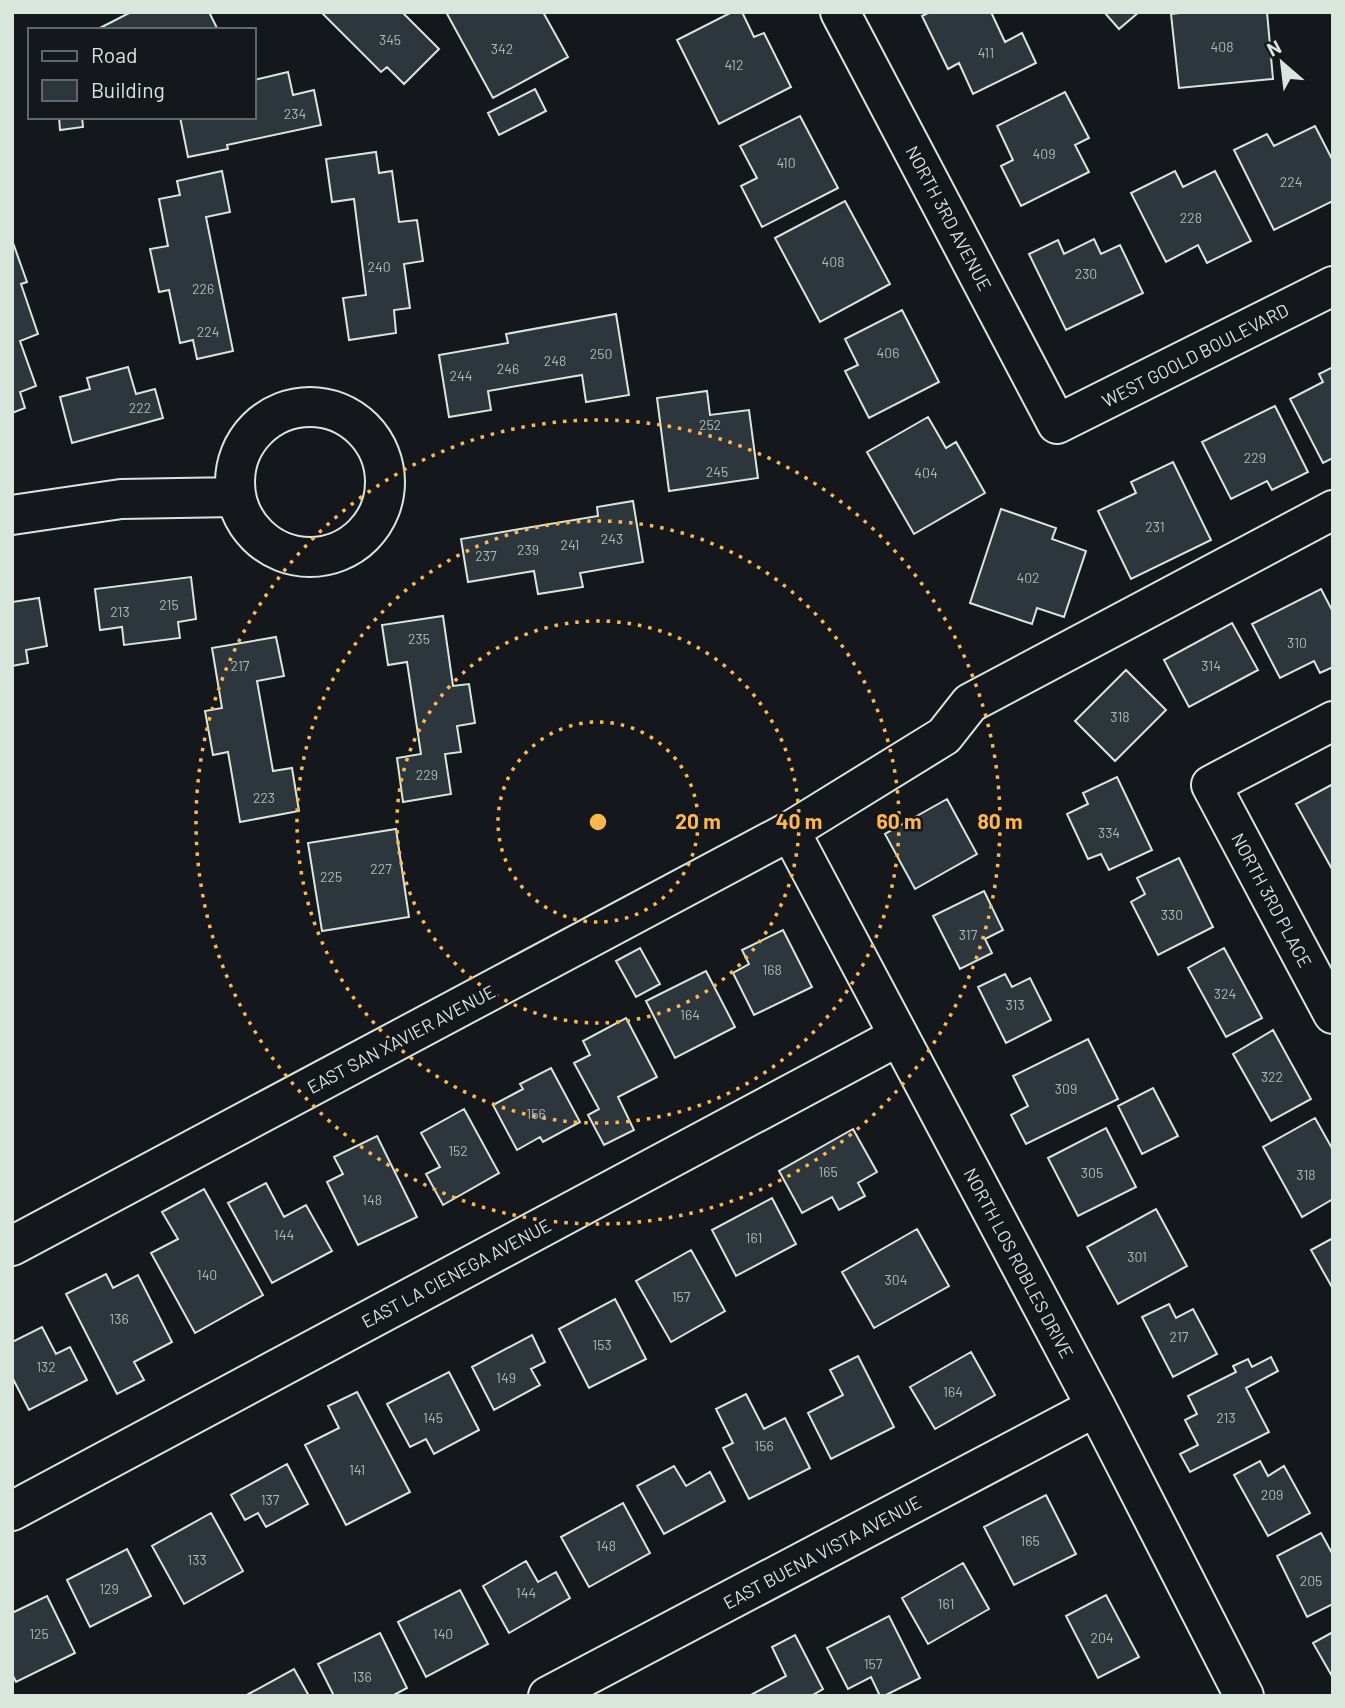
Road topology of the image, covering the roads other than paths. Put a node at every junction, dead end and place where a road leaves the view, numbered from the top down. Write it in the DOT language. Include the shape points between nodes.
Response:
graph roads {
  1 [pos="841,12"];
  2 [pos="1333,286"];
  3 [pos="1057,424"];
  4 [pos="235,497"];
  5 [pos="1333,510"];
  6 [pos="12,515"];
  7 [pos="1333,721"];
  8 [pos="790,831"];
  9 [pos="1333,1014"];
  10 [pos="899,1036"];
  11 [pos="12,1245"];
  12 [pos="1096,1407"];
  13 [pos="12,1511"];
  14 [pos="548,1696"];
  15 [pos="1244,1696"];
  1 -- 3 [label="street, NORTH 3RD AVENUE"];
  2 -- 3 [label="street, WEST GOOLD BOULEVARD"];
  4 -- 6 [label="street" via="121,499"];
  5 -- 8 [label="street, EAST SAN XAVIER AVENUE" via="970,703 944,736"];
  7 -- 9 [label="street, NORTH 3RD PLACE" via="1211,785"];
  8 -- 10 [label="street, NORTH LOS ROBLES DRIVE"];
  8 -- 11 [label="street, EAST SAN XAVIER AVENUE"];
  10 -- 12 [label="street, NORTH LOS ROBLES DRIVE"];
  10 -- 13 [label="street, EAST LA CIENEGA AVENUE"];
  12 -- 14 [label="street, EAST BUENA VISTA AVENUE"];
  12 -- 15 [label="street, NORTH LOS ROBLES DRIVE"];
}
